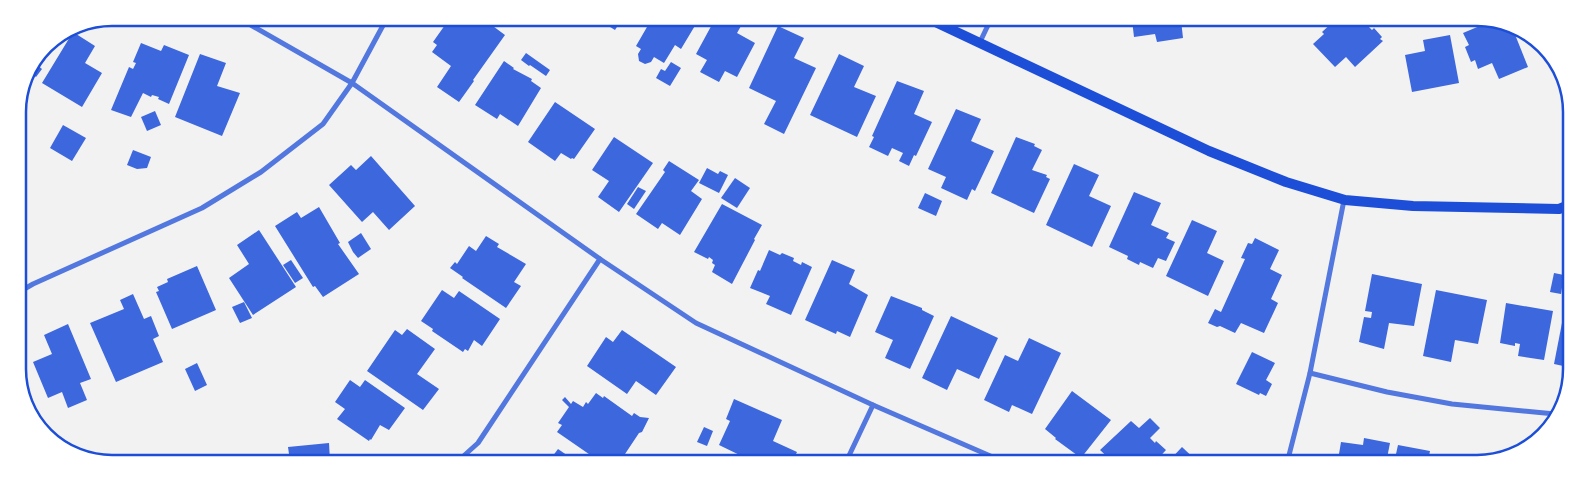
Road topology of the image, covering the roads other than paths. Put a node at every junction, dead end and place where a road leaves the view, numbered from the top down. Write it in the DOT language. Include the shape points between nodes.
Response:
graph roads {
  1 [pos="252,26"];
  2 [pos="384,26"];
  3 [pos="943,26"];
  4 [pos="988,26"];
  5 [pos="980,44"];
  6 [pos="352,83"];
  7 [pos="1345,200"];
  8 [pos="1563,207"];
  9 [pos="600,259"];
  10 [pos="26,288"];
  11 [pos="1310,373"];
  12 [pos="872,404"];
  13 [pos="1550,414"];
  14 [pos="465,455"];
  15 [pos="849,455"];
  16 [pos="988,455"];
  17 [pos="1289,455"];
  1 -- 6 [label="street"];
  2 -- 6 [label="street"];
  3 -- 5 [label="main road"];
  4 -- 5 [label="street"];
  5 -- 7 [label="main road" via="1209,151 1286,182"];
  6 -- 9 [label="street"];
  6 -- 10 [label="street" via="323,124 261,172 202,208"];
  7 -- 8 [label="main road" via="1413,206"];
  7 -- 11 [label="street"];
  9 -- 12 [label="street" via="696,323"];
  9 -- 14 [label="street" via="478,443"];
  11 -- 13 [label="street" via="1452,404"];
  11 -- 17 [label="street"];
  12 -- 15 [label="street"];
  12 -- 16 [label="street"];
}
